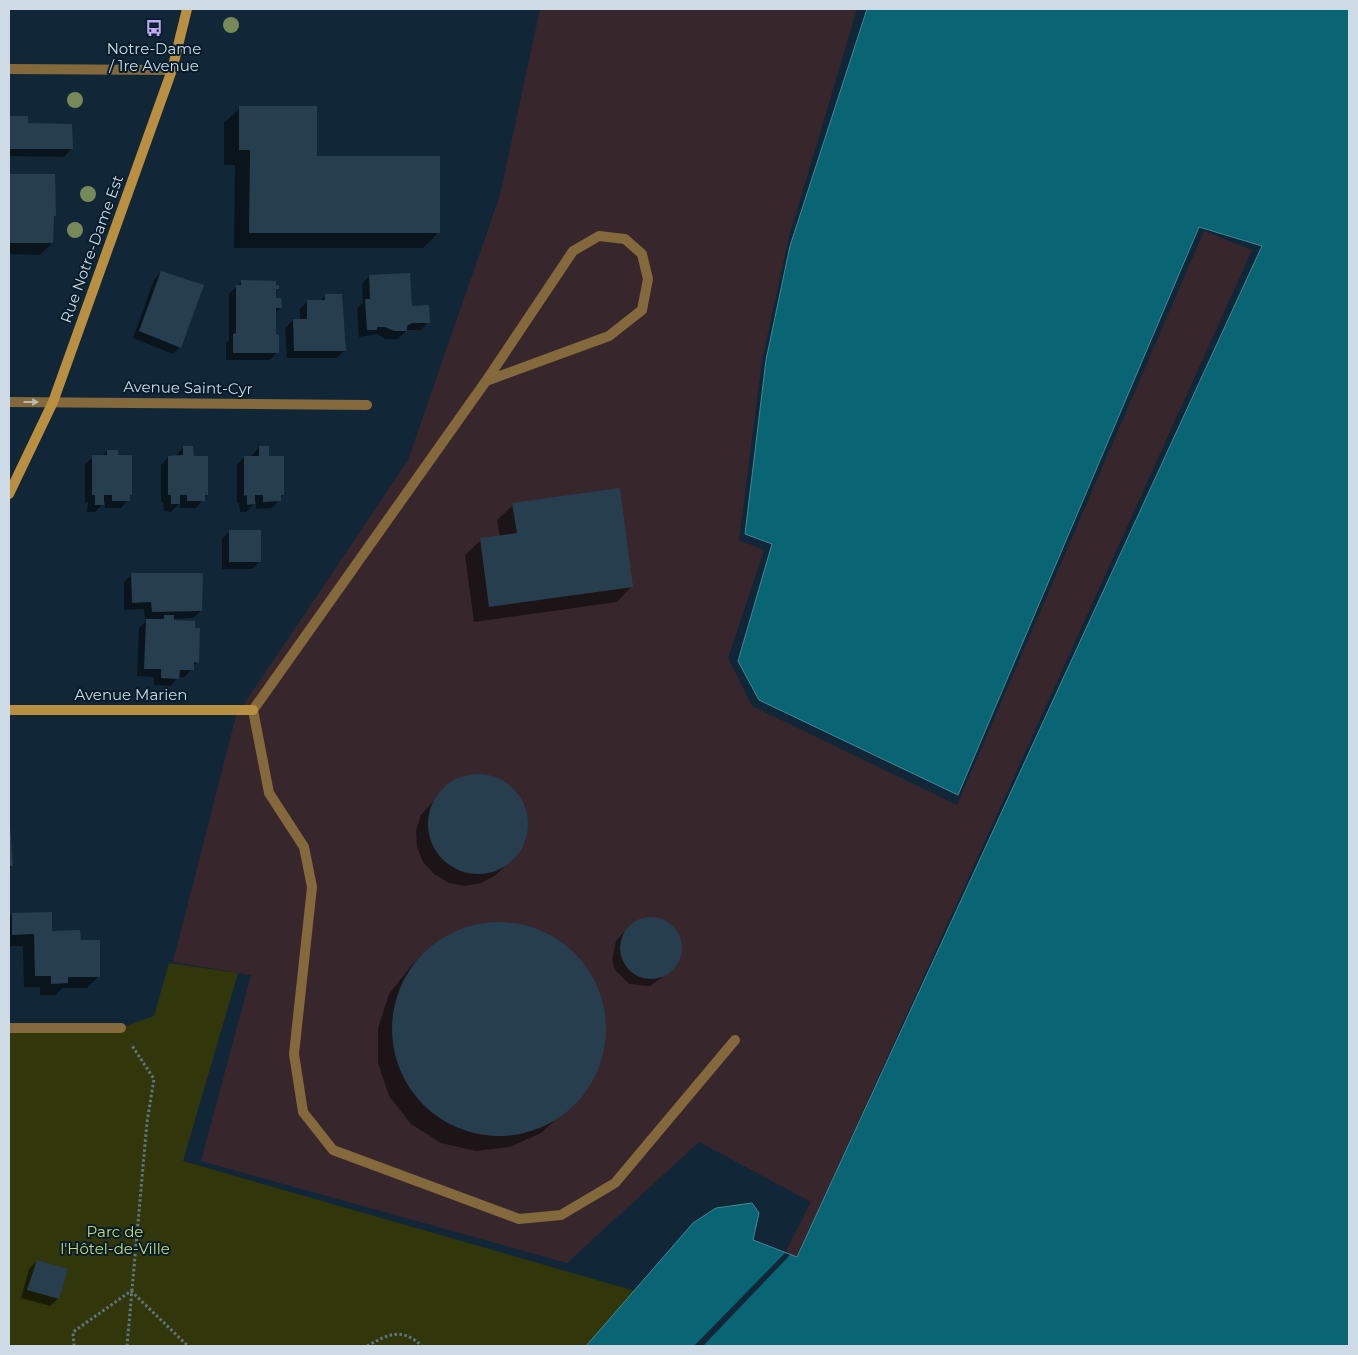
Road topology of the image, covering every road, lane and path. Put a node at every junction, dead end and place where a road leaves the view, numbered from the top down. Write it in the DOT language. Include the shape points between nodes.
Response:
graph roads {
  1 [pos="187,9"];
  2 [pos="9,69"];
  3 [pos="172,70"];
  4 [pos="486,381"];
  5 [pos="9,402"];
  6 [pos="53,402"];
  7 [pos="367,405"];
  8 [pos="9,494"];
  9 [pos="9,710"];
  10 [pos="253,710"];
  11 [pos="9,1028"];
  12 [pos="121,1028"];
  13 [pos="734,1040"];
  14 [pos="131,1291"];
  15 [pos="74,1346"];
  16 [pos="127,1346"];
  17 [pos="188,1346"];
  18 [pos="367,1346"];
  19 [pos="422,1346"];
  1 -- 3 [label="main road, Rue Notre-Dame Est"];
  2 -- 3 [label="street"];
  3 -- 6 [label="main road, Rue Notre-Dame Est"];
  4 -- 4 [label="street" via="573,251 599,236 625,239 642,254 648,279 642,310 609,336"];
  4 -- 10 [label="street"];
  5 -- 6 [label="street, Avenue Saint-Cyr, one-way"];
  6 -- 7 [label="street, Avenue Saint-Cyr"];
  6 -- 8 [label="main road, Rue Notre-Dame Est"];
  9 -- 10 [label="main road, Avenue Marien"];
  10 -- 13 [label="street" via="269,794 304,847 312,887 294,1054 303,1112 333,1150 519,1220 561,1215 615,1183"];
  11 -- 12 [label="street"];
  12 -- 14 [label="path" via="154,1079"];
  14 -- 15 [label="path" via="73,1332"];
  14 -- 16 [label="path"];
  14 -- 17 [label="path"];
  18 -- 19 [label="path" via="390,1334 411,1336"];
}
